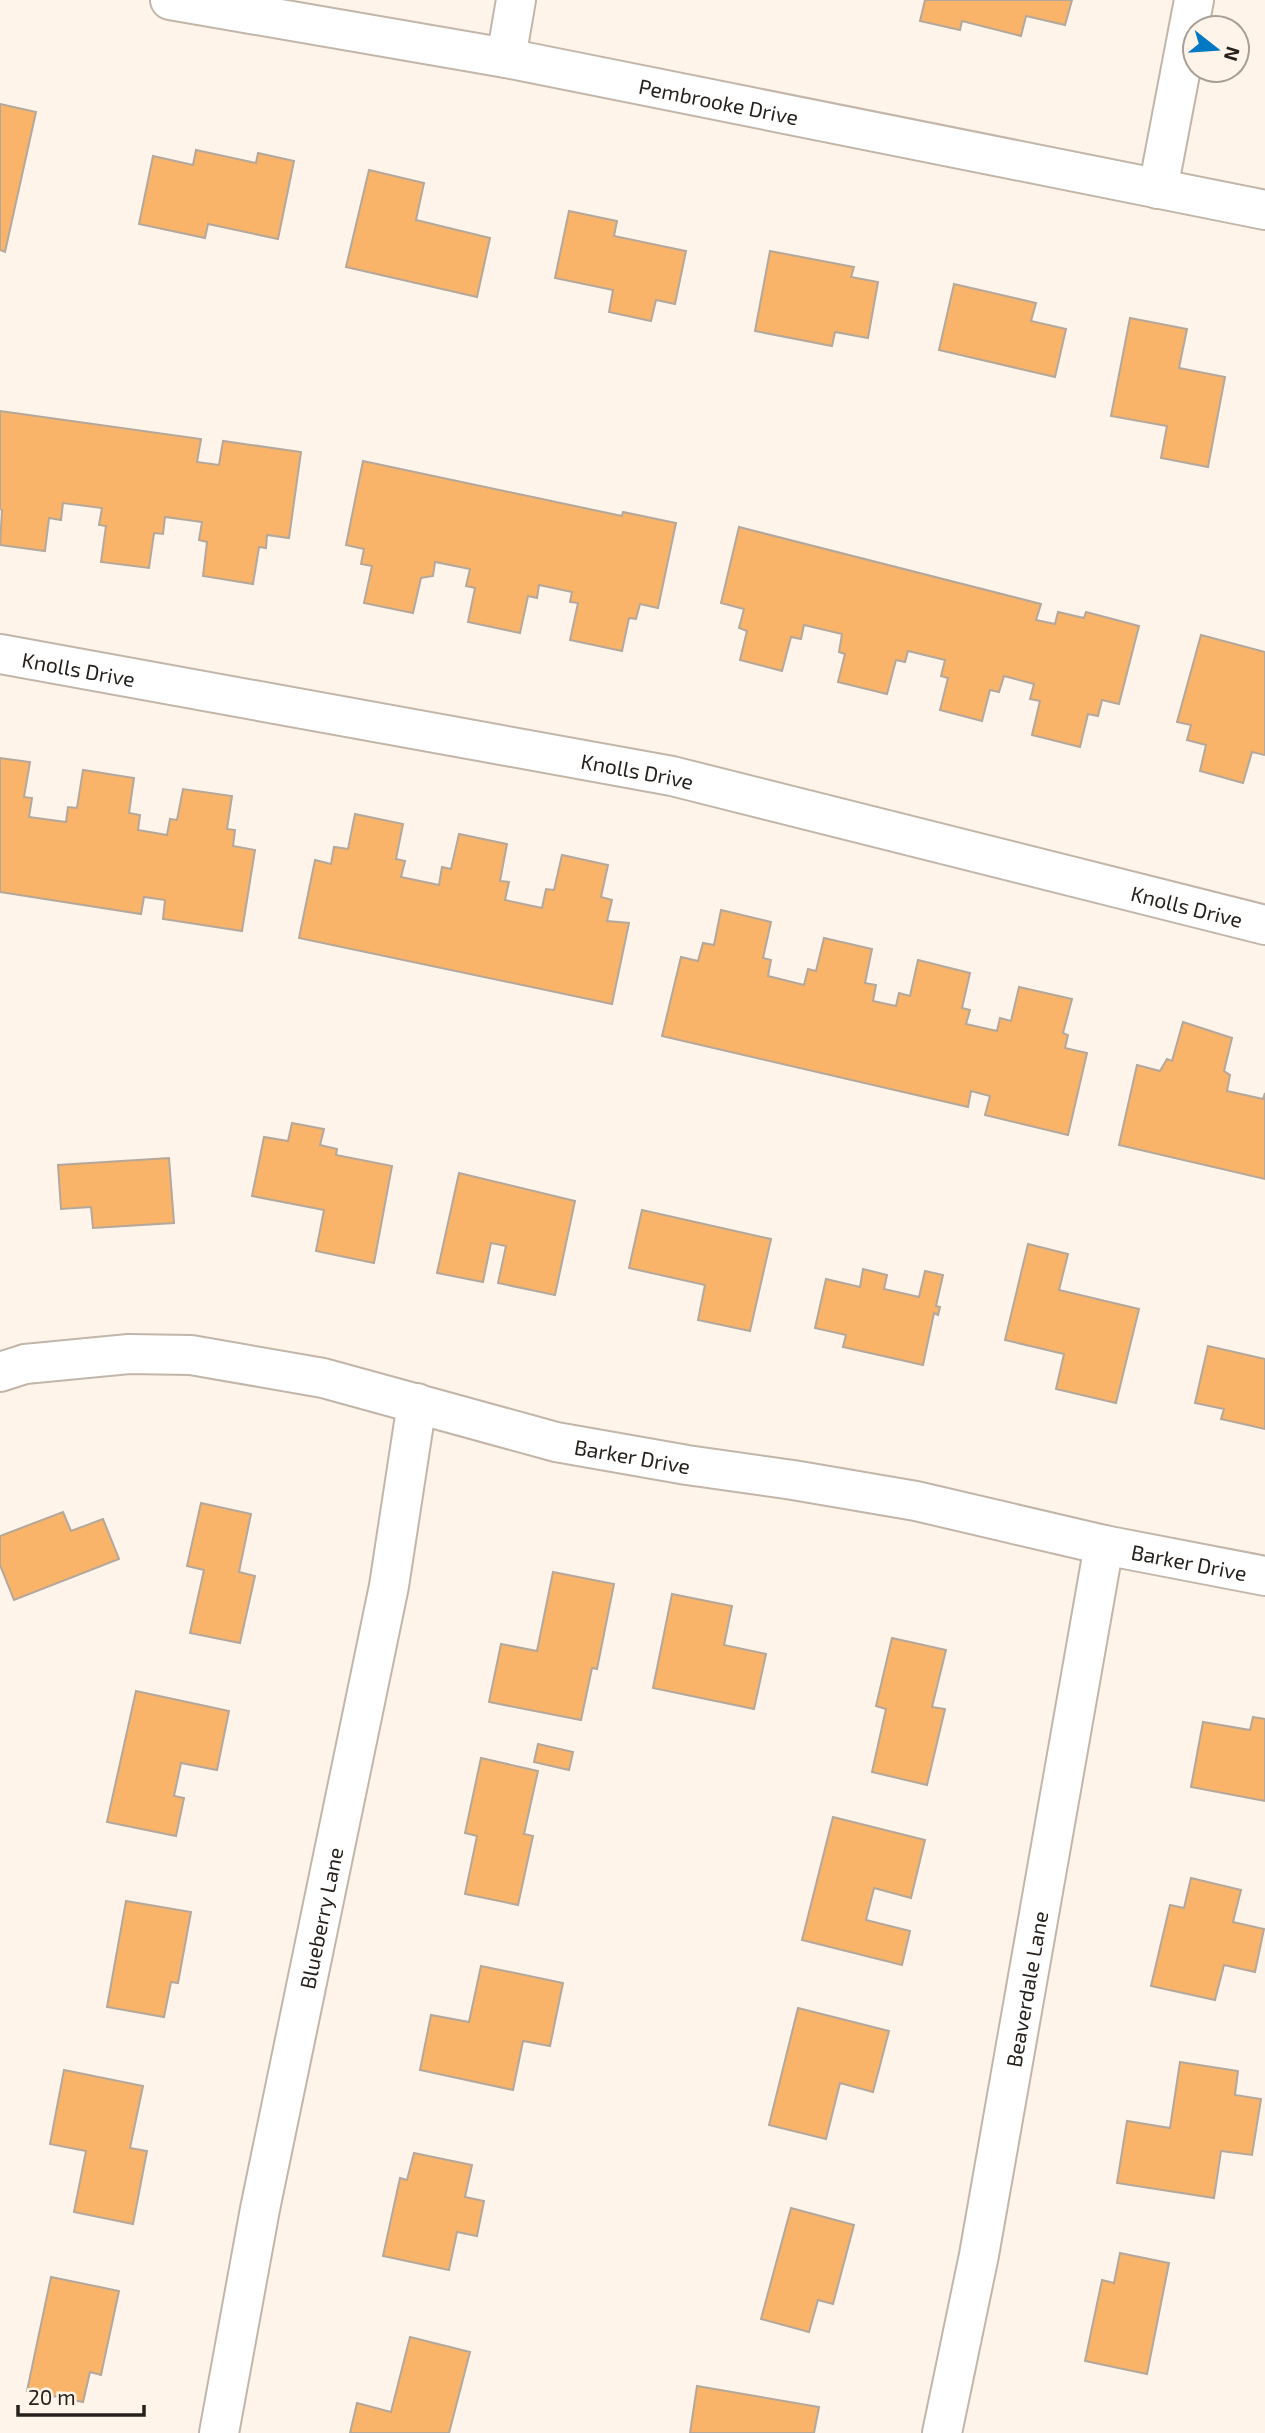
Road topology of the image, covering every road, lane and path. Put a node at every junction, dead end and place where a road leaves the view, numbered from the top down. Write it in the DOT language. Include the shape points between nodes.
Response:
graph roads {
  1 [pos="170,0"];
  2 [pos="516,0"];
  3 [pos="1194,0"];
  4 [pos="506,58"];
  5 [pos="1158,189"];
  6 [pos="1265,210"];
  7 [pos="0,654"];
  8 [pos="1265,925"];
  9 [pos="0,1371"];
  10 [pos="417,1403"];
  11 [pos="1104,1545"];
  12 [pos="1265,1576"];
  13 [pos="219,2433"];
  14 [pos="942,2433"];
  1 -- 4 [label="street, Pembrooke Drive"];
  2 -- 4 [label="street"];
  3 -- 5 [label="street"];
  4 -- 5 [label="street, Pembrooke Drive"];
  5 -- 6 [label="street, Pembrooke Drive"];
  7 -- 8 [label="street, Knolls Drive" via="672,776"];
  9 -- 10 [label="street, Barker Drive" via="25,1364 129,1354 191,1355 323,1378"];
  10 -- 11 [label="street, Barker Drive" via="556,1442 916,1501"];
  10 -- 13 [label="street, Blueberry Lane" via="389,1586 260,2209"];
  11 -- 12 [label="street, Barker Drive"];
  11 -- 14 [label="street, Beaverdale Lane" via="979,2255"];
}
